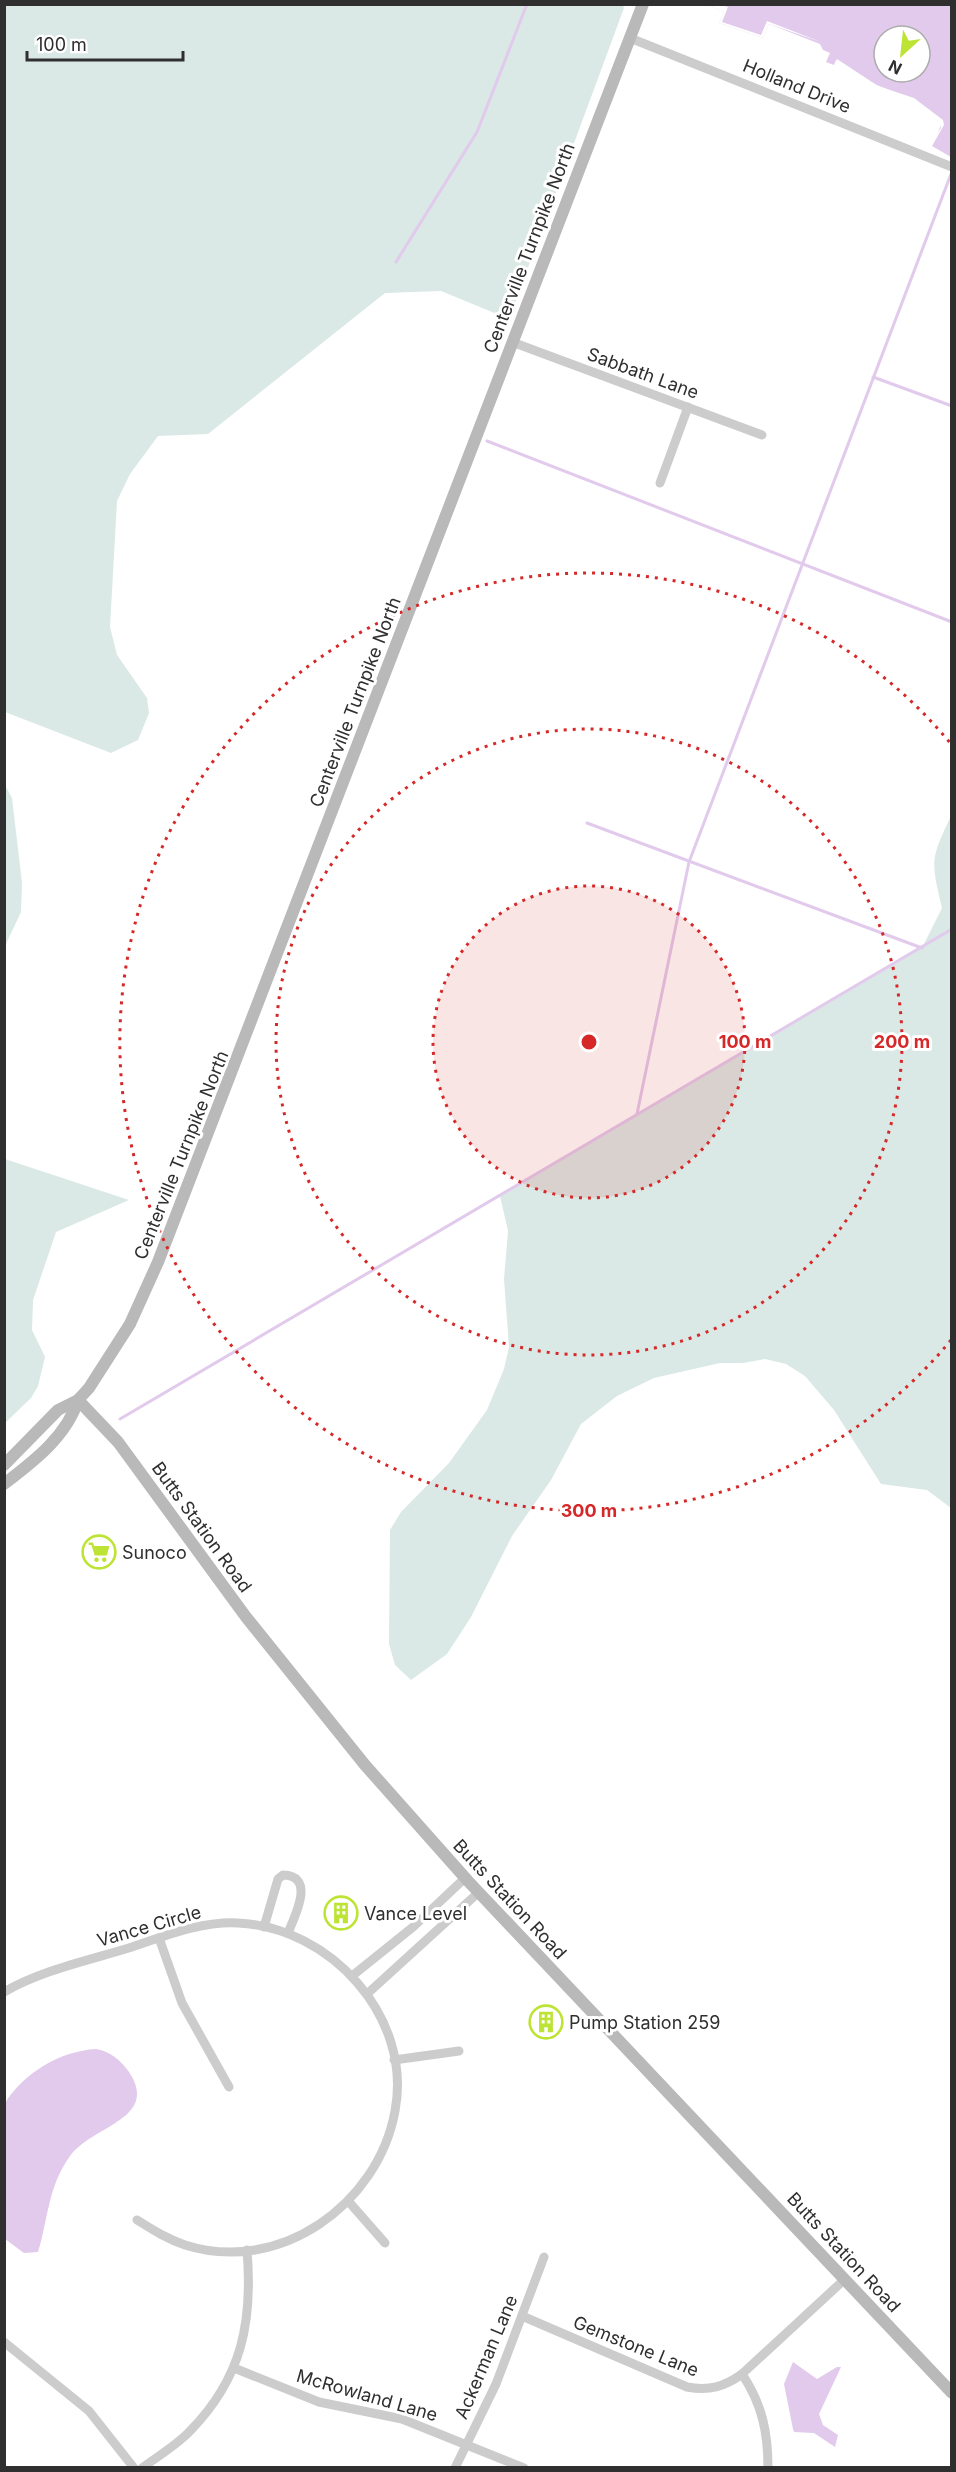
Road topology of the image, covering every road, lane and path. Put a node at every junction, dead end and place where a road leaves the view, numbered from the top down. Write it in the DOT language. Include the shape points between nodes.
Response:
graph roads {
  1 [pos="643,4"];
  2 [pos="630,38"];
  3 [pos="951,167"];
  4 [pos="512,342"];
  5 [pos="688,407"];
  6 [pos="762,435"];
  7 [pos="660,483"];
  8 [pos="78,1400"];
  9 [pos="4,1465"];
  10 [pos="4,1484"];
  11 [pos="465,1878"];
  12 [pos="479,1892"];
  13 [pos="264,1927"];
  14 [pos="288,1933"];
  15 [pos="159,1938"];
  16 [pos="352,1976"];
  17 [pos="4,1992"];
  18 [pos="367,1994"];
  19 [pos="459,2051"];
  20 [pos="394,2060"];
  21 [pos="229,2087"];
  22 [pos="349,2202"];
  23 [pos="137,2220"];
  24 [pos="385,2244"];
  25 [pos="247,2250"];
  26 [pos="544,2257"];
  27 [pos="845,2279"];
  28 [pos="522,2316"];
  29 [pos="4,2342"];
  30 [pos="234,2368"];
  31 [pos="742,2374"];
  32 [pos="951,2392"];
  33 [pos="466,2444"];
  34 [pos="134,2468"];
  35 [pos="142,2468"];
  36 [pos="454,2468"];
  37 [pos="524,2468"];
  38 [pos="768,2468"];
  1 -- 2 [label="main road, Centerville Turnpike North"];
  2 -- 3 [label="street, Holland Drive"];
  2 -- 4 [label="main road, Centerville Turnpike North"];
  4 -- 5 [label="street, Sabbath Lane"];
  4 -- 8 [label="main road, Centerville Turnpike North" via="177,1218 130,1324"];
  5 -- 6 [label="street, Sabbath Lane"];
  5 -- 7 [label="street"];
  8 -- 9 [label="main road, Centerville Turnpike North" via="58,1410"];
  8 -- 10 [label="main road, Centerville Turnpike North" via="72,1420 63,1431"];
  8 -- 11 [label="main road, Butts Station Road" via="118,1442 197,1554 302,1689"];
  11 -- 12 [label="main road, Butts Station Road"];
  11 -- 16 [label="street"];
  12 -- 18 [label="street"];
  12 -- 27 [label="main road, Butts Station Road"];
  13 -- 14 [label="street, Vance Circle"];
  13 -- 14 [label="street" via="278,1879 291,1875 301,1884 301,1893"];
  13 -- 15 [label="street, Vance Circle" via="237,1923 204,1926"];
  14 -- 16 [label="street, Vance Circle" via="319,1949"];
  15 -- 17 [label="street, Vance Circle"];
  15 -- 21 [label="street" via="182,2003"];
  16 -- 18 [label="street, Vance Circle"];
  18 -- 20 [label="street, Vance Circle" via="388,2037"];
  19 -- 20 [label="street"];
  20 -- 22 [label="street, Vance Circle" via="396,2110 390,2130 374,2169"];
  22 -- 24 [label="street"];
  22 -- 25 [label="street, Vance Circle" via="324,2223 299,2236 267,2248"];
  23 -- 25 [label="street, Vance Circle" via="187,2246"];
  25 -- 30 [label="street" via="249,2313"];
  26 -- 28 [label="street, Ackerman Lane"];
  27 -- 31 [label="street, Gemstone Lane"];
  27 -- 32 [label="main road, Butts Station Road"];
  28 -- 31 [label="street, Gemstone Lane" via="687,2387 713,2389"];
  28 -- 33 [label="street, Ackerman Lane" via="496,2384"];
  29 -- 34 [label="street" via="88,2411"];
  30 -- 33 [label="street, McRowland Lane" via="319,2402 402,2419"];
  30 -- 35 [label="street" via="189,2433"];
  31 -- 38 [label="street" via="763,2415"];
  33 -- 36 [label="street, Ackerman Lane"];
  33 -- 37 [label="street, McRowland Lane"];
}
